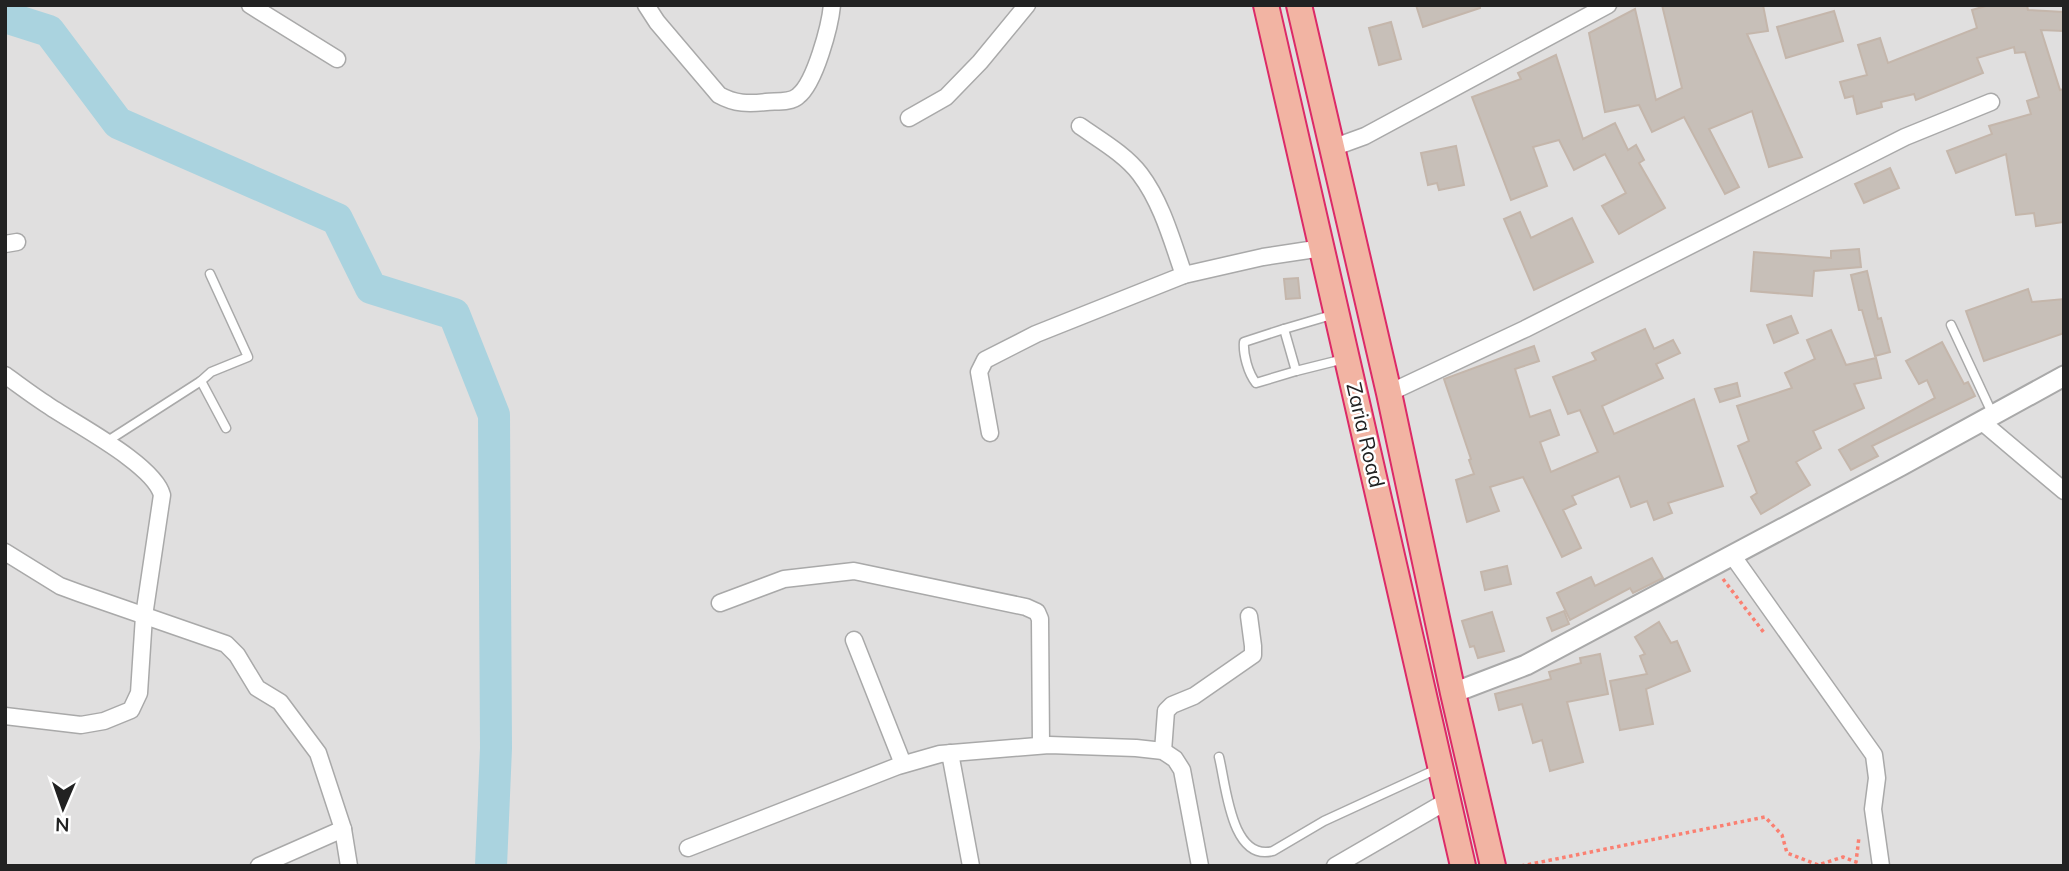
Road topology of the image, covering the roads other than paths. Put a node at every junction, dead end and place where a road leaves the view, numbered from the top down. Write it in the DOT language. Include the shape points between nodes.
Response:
graph roads {
  1 [pos="250,5"];
  2 [pos="646,5"];
  3 [pos="832,5"];
  4 [pos="1027,5"];
  5 [pos="1266,5"];
  6 [pos="1298,5"];
  7 [pos="1599,7"];
  8 [pos="337,59"];
  9 [pos="1992,102"];
  10 [pos="909,118"];
  11 [pos="1080,126"];
  12 [pos="1332,148"];
  13 [pos="1322,248"];
  14 [pos="210,274"];
  15 [pos="1185,275"];
  16 [pos="1363,281"];
  17 [pos="1334,302"];
  18 [pos="1951,325"];
  19 [pos="1284,329"];
  20 [pos="1347,359"];
  21 [pos="1296,372"];
  22 [pos="5,375"];
  23 [pos="2064,376"];
  24 [pos="201,381"];
  25 [pos="1389,393"];
  26 [pos="1987,418"];
  27 [pos="226,428"];
  28 [pos="990,433"];
  29 [pos="106,442"];
  30 [pos="2064,491"];
  31 [pos="5,552"];
  32 [pos="1732,555"];
  33 [pos="720,603"];
  34 [pos="144,616"];
  35 [pos="1249,616"];
  36 [pos="854,640"];
  37 [pos="1453,693"];
  38 [pos="5,716"];
  39 [pos="1041,745"];
  40 [pos="1163,751"];
  41 [pos="950,753"];
  42 [pos="1219,757"];
  43 [pos="903,764"];
  44 [pos="1439,768"];
  45 [pos="1447,801"];
  46 [pos="343,829"];
  47 [pos="688,848"];
  48 [pos="259,866"];
  49 [pos="349,866"];
  50 [pos="971,866"];
  51 [pos="1200,866"];
  52 [pos="1335,866"];
  53 [pos="1463,866"];
  54 [pos="1493,866"];
  55 [pos="1881,866"];
  1 -- 8 [label="street"];
  2 -- 3 [label="street" via="719,95 750,104 798,96 819,55"];
  4 -- 10 [label="street" via="946,97"];
  5 -- 13 [label="highway, Zaria Road"];
  6 -- 12 [label="highway"];
  7 -- 12 [label="street" via="1365,136"];
  9 -- 25 [label="street" via="1905,137"];
  11 -- 15 [label="street" via="1139,172 1154,196"];
  12 -- 16 [label="highway"];
  13 -- 15 [label="street"];
  13 -- 17 [label="highway, Zaria Road"];
  14 -- 24 [label="lane" via="248,357"];
  15 -- 28 [label="street" via="1036,334 985,360 979,372"];
  16 -- 17 [label="highway"];
  16 -- 25 [label="highway"];
  17 -- 19 [label="lane"];
  17 -- 20 [label="highway, Zaria Road"];
  18 -- 26 [label="lane"];
  19 -- 21 [label="lane"];
  19 -- 21 [label="lane" via="1244,342 1243,347 1256,383"];
  20 -- 21 [label="lane"];
  20 -- 44 [label="highway, Zaria Road"];
  22 -- 29 [label="street"];
  23 -- 26 [label="street"];
  24 -- 27 [label="lane"];
  24 -- 29 [label="lane"];
  25 -- 37 [label="highway"];
  26 -- 30 [label="street"];
  26 -- 32 [label="street"];
  29 -- 34 [label="street" via="159,486 162,495"];
  31 -- 34 [label="street" via="60,586"];
  32 -- 37 [label="street" via="1526,665"];
  32 -- 55 [label="street" via="1874,755 1873,809"];
  33 -- 39 [label="street" via="784,579 854,571 1026,607 1040,619"];
  34 -- 38 [label="street" via="139,692 131,710 81,724"];
  34 -- 46 [label="street" via="226,644 237,654 257,688 280,702 318,753"];
  35 -- 40 [label="street" via="1252,655 1166,711"];
  36 -- 43 [label="street"];
  37 -- 54 [label="highway"];
  39 -- 40 [label="street"];
  39 -- 41 [label="street"];
  40 -- 51 [label="street" via="1182,770"];
  41 -- 43 [label="street"];
  41 -- 50 [label="street"];
  42 -- 44 [label="lane" via="1241,840 1264,854"];
  43 -- 47 [label="street"];
  44 -- 45 [label="highway, Zaria Road"];
  45 -- 52 [label="street"];
  45 -- 53 [label="highway, Zaria Road"];
  46 -- 48 [label="street"];
  46 -- 49 [label="street"];
}
